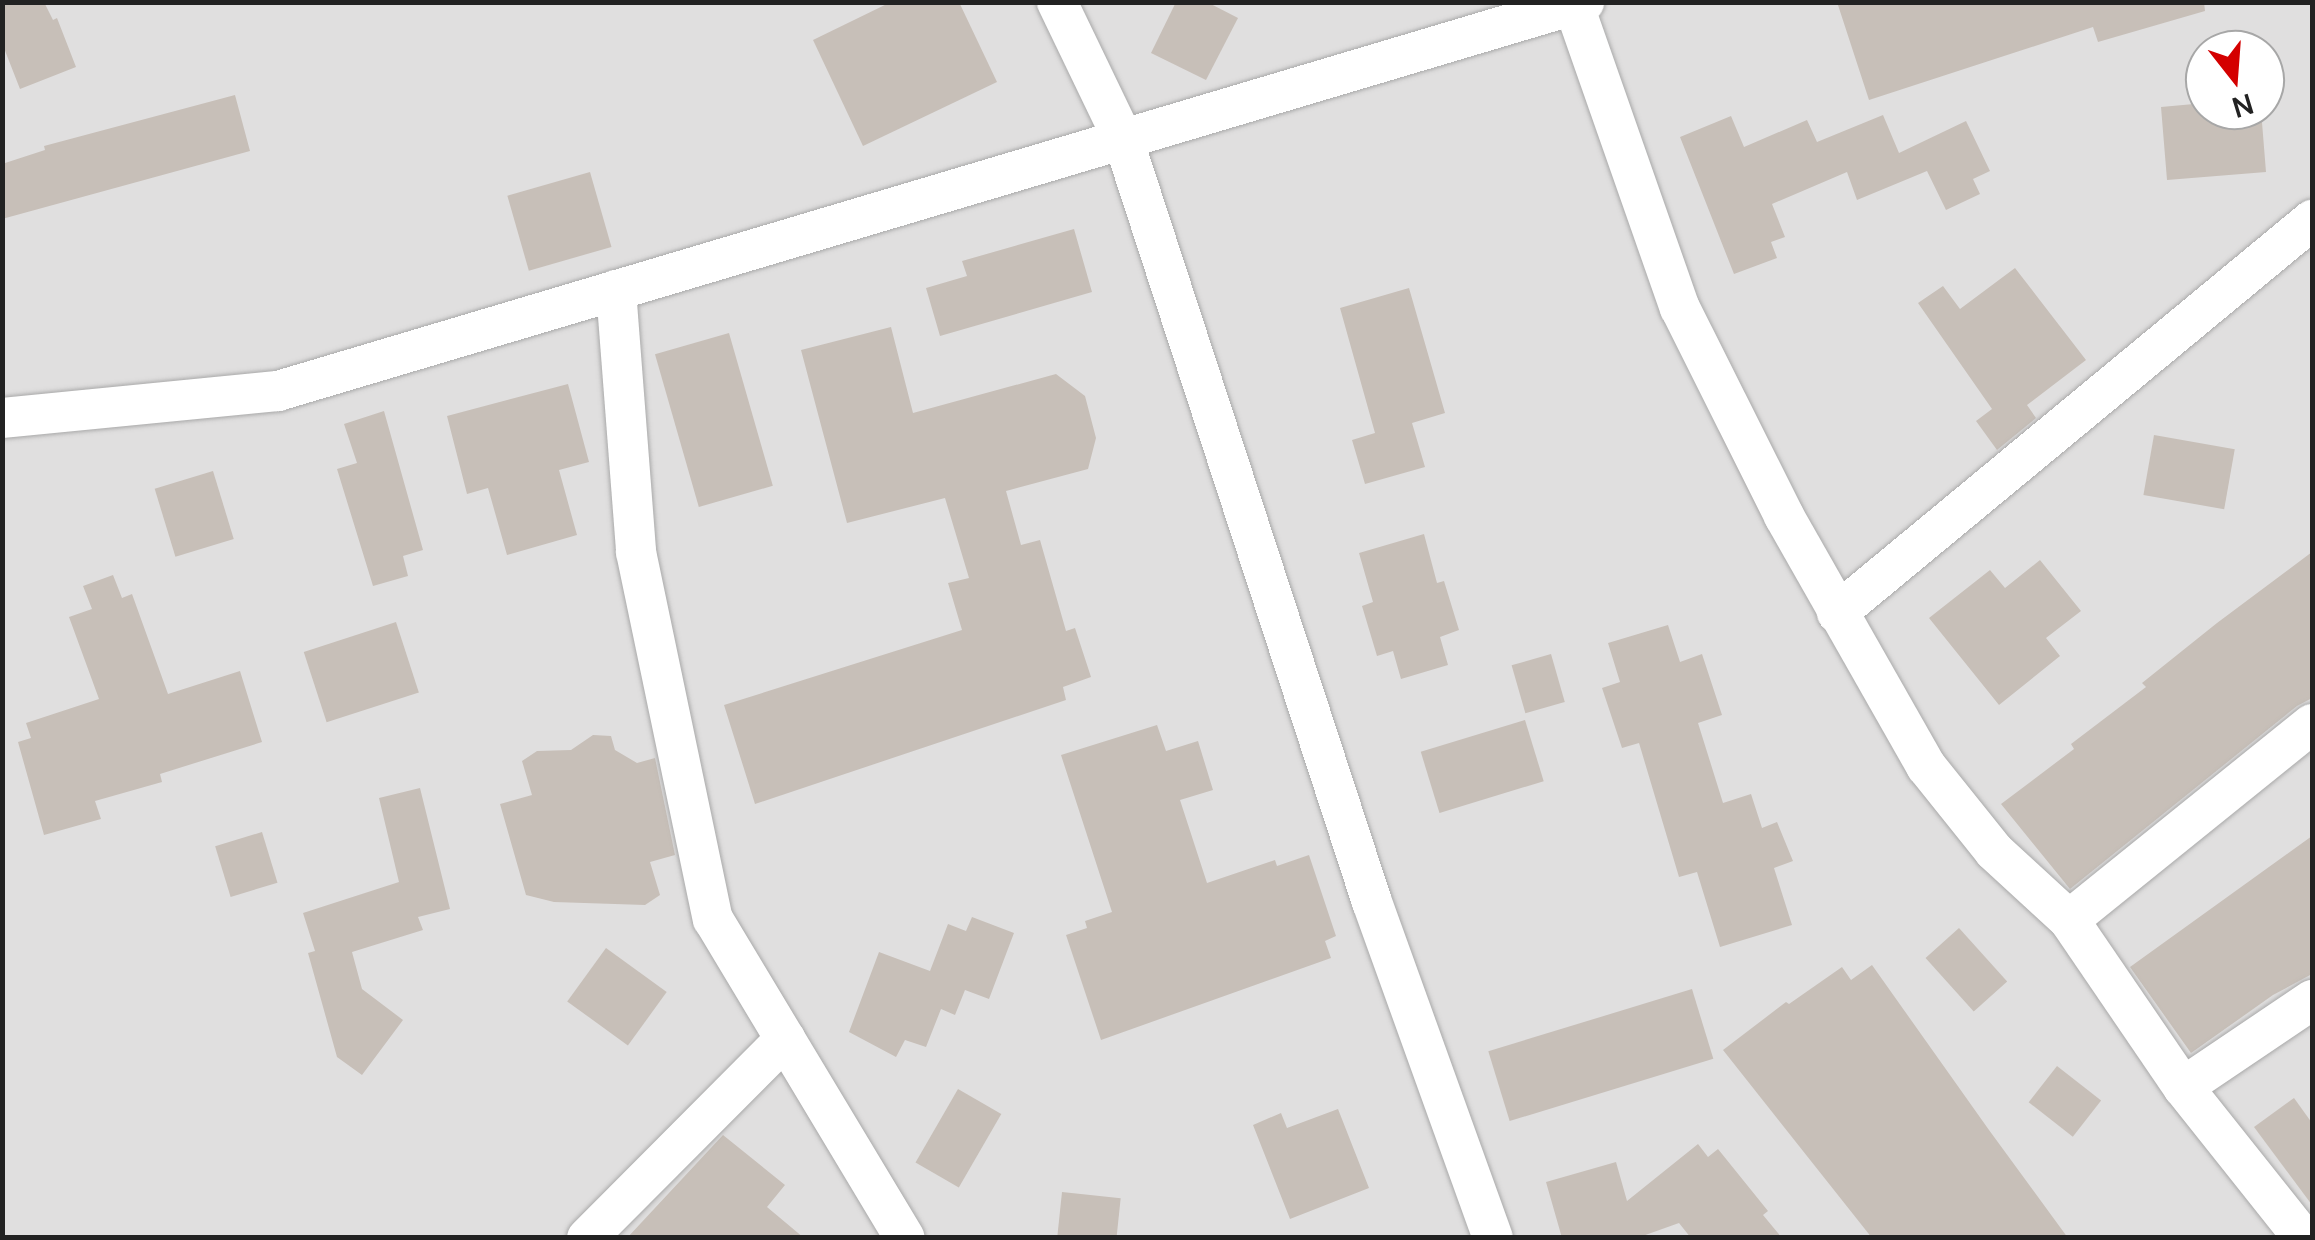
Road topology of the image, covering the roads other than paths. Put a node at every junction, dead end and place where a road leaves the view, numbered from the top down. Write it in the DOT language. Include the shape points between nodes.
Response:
graph roads {
  1 [pos="1056,2"];
  2 [pos="1579,4"];
  3 [pos="1123,140"];
  4 [pos="2312,220"];
  5 [pos="616,290"];
  6 [pos="2,418"];
  7 [pos="1837,613"];
  8 [pos="2312,724"];
  9 [pos="2069,920"];
  10 [pos="2312,1000"];
  11 [pos="785,1039"];
  12 [pos="2184,1087"];
  13 [pos="587,1238"];
  14 [pos="905,1238"];
  15 [pos="1493,1238"];
  16 [pos="2303,1238"];
  1 -- 3 [label="street"];
  2 -- 3 [label="street"];
  2 -- 7 [label="street" via="1680,308"];
  3 -- 5 [label="street"];
  3 -- 15 [label="street" via="1372,902"];
  4 -- 7 [label="street"];
  5 -- 6 [label="street" via="278,390"];
  5 -- 11 [label="street" via="636,552 713,919"];
  7 -- 9 [label="street" via="1926,766 1994,851"];
  8 -- 9 [label="street"];
  9 -- 12 [label="street"];
  10 -- 12 [label="street"];
  11 -- 13 [label="street"];
  11 -- 14 [label="street"];
  12 -- 16 [label="street"];
}
